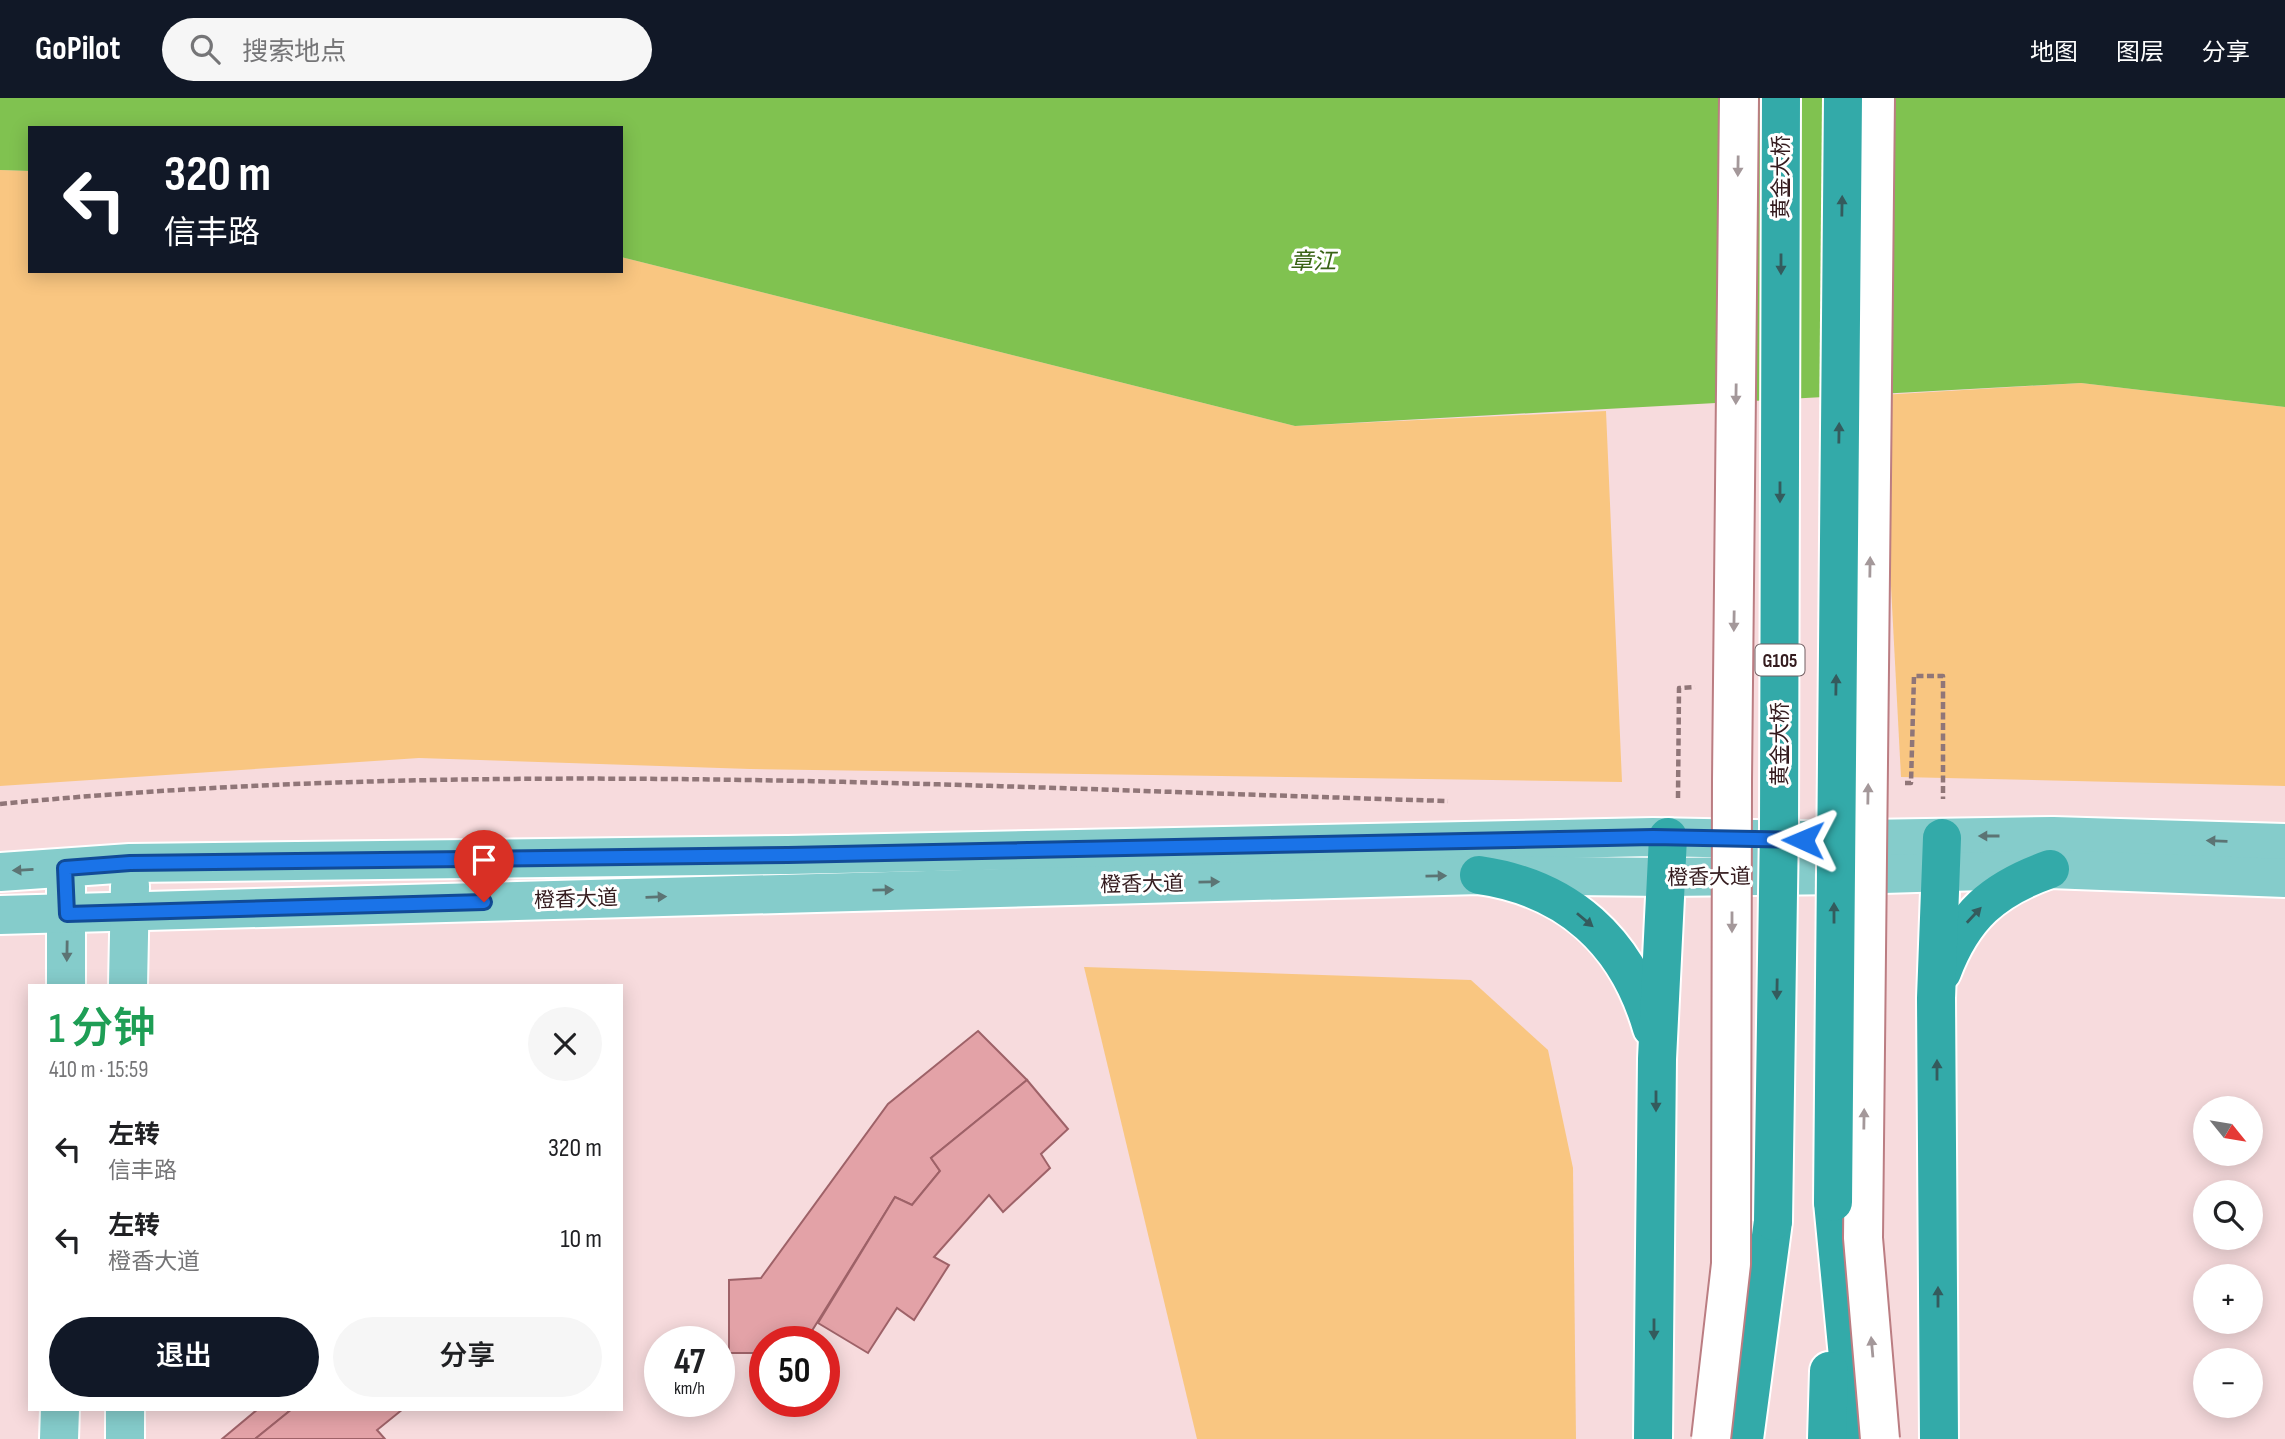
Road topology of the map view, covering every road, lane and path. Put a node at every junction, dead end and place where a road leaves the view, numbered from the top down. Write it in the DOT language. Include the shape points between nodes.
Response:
graph roads {
  1 [pos="1739,98"];
  2 [pos="1781,98"];
  3 [pos="1843,98"];
  4 [pos="1875,98"];
  5 [pos="1700,687"];
  6 [pos="1899,784"];
  7 [pos="1678,798"];
  8 [pos="1692,798"];
  9 [pos="1929,799"];
  10 [pos="1943,799"];
  11 [pos="1956,799"];
  12 [pos="1456,801"];
  13 [pos="0,804"];
  14 [pos="1666,819"];
  15 [pos="2285,843"];
  16 [pos="1941,855"];
  17 [pos="130,863"];
  18 [pos="65,868"];
  19 [pos="2050,869"];
  20 [pos="0,872"];
  21 [pos="1479,875"];
  22 [pos="1666,877"];
  23 [pos="2285,878"];
  24 [pos="129,913"];
  25 [pos="67,914"];
  26 [pos="0,915"];
  27 [pos="66,984"];
  28 [pos="128,984"];
  29 [pos="1936,998"];
  30 [pos="1657,1059"];
  31 [pos="1833,1202"];
  32 [pos="1773,1222"];
  33 [pos="60,1411"];
  34 [pos="125,1411"];
  35 [pos="59,1439"];
  36 [pos="125,1439"];
  37 [pos="1653,1439"];
  38 [pos="1711,1439"];
  39 [pos="1744,1439"];
  40 [pos="1772,1439"];
  41 [pos="1827,1439"];
  42 [pos="1856,1439"];
  43 [pos="1880,1439"];
  44 [pos="1939,1439"];
  1 -- 38 [label="street, one-way, bridge" via="1731,1264"];
  2 -- 32 [label="highway, 黄金大桥 / G105, one-way, bridge"];
  31 -- 3 [label="highway, one-way, bridge"];
  43 -- 4 [label="street, one-way, bridge" via="1863,1238"];
  5 -- 7 [label="path" via="1679,688"];
  6 -- 10 [label="path" via="1911,783 1913,676 1943,676"];
  7 -- 8 [label="path"];
  7 -- 14 [label="path"];
  9 -- 10 [label="path"];
  10 -- 11 [label="path"];
  12 -- 13 [label="path" via="851,781 612,778 128,792"];
  14 -- 16 [label="main road, 橙香大道"];
  14 -- 17 [label="main road, 橙香大道" via="802,855"];
  14 -- 22 [label="highway"];
  15 -- 16 [label="main road, 橙香大道, one-way" via="2053,836"];
  16 -- 19 [label="main road, 橙香大道"];
  16 -- 22 [label="main road, 橙香大道"];
  16 -- 29 [label="highway"];
  17 -- 18 [label="main road, 橙香大道"];
  17 -- 24 [label="main road"];
  18 -- 20 [label="main road, 橙香大道, one-way"];
  18 -- 25 [label="main road"];
  19 -- 23 [label="main road, 橙香大道"];
  29 -- 19 [label="highway, one-way" via="1950,952 1971,918 1998,893"];
  21 -- 22 [label="main road, 橙香大道"];
  24 -- 21 [label="main road, 橙香大道, one-way"];
  21 -- 30 [label="highway, one-way" via="1528,886 1555,898 1601,933 1634,978 1653,1031"];
  22 -- 30 [label="highway"];
  24 -- 25 [label="main road, 橙香大道"];
  24 -- 28 [label="main road"];
  25 -- 26 [label="main road, 橙香大道"];
  25 -- 27 [label="main road, one-way"];
  44 -- 29 [label="highway, one-way"];
  30 -- 37 [label="highway, one-way"];
  31 -- 41 [label="highway"];
  31 -- 42 [label="highway"];
  32 -- 39 [label="highway"];
  32 -- 40 [label="highway"];
  33 -- 35 [label="main road"];
  34 -- 36 [label="main road"];
}
